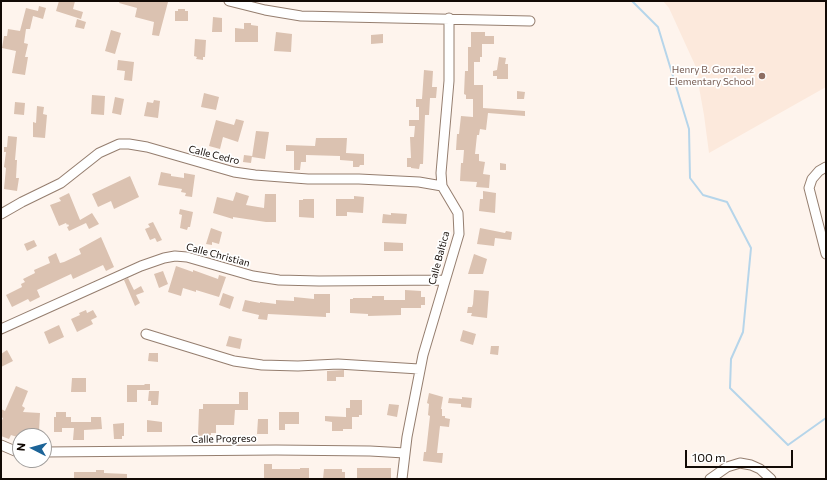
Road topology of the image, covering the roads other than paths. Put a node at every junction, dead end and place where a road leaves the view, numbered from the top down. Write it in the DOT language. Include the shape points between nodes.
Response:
graph roads {
  1 [pos="229,1"];
  2 [pos="449,18"];
  3 [pos="530,21"];
  4 [pos="826,167"];
  5 [pos="442,186"];
  6 [pos="1,214"];
  7 [pos="826,254"];
  8 [pos="445,280"];
  9 [pos="1,329"];
  10 [pos="146,334"];
  11 [pos="420,369"];
  12 [pos="1,445"];
  13 [pos="12,450"];
  14 [pos="52,452"];
  15 [pos="405,453"];
  16 [pos="402,479"];
  17 [pos="710,479"];
  18 [pos="771,479"];
  1 -- 2 [label="street" via="301,16"];
  2 -- 3 [label="street"];
  2 -- 5 [label="street" via="449,81"];
  4 -- 7 [label="street" via="812,179 809,188"];
  5 -- 6 [label="street, Calle Cedro" via="419,182 255,176 147,148 119,144 99,153 61,183"];
  5 -- 8 [label="street, Calle Baltica" via="458,213 459,234"];
  8 -- 9 [label="street, Calle Christian" via="279,280 175,256 141,266"];
  8 -- 11 [label="street, Calle Baltica"];
  10 -- 11 [label="street" via="234,361 262,365 338,364"];
  11 -- 15 [label="street, Calle Baltica"];
  12 -- 13 [label="street"];
  14 -- 15 [label="street, Calle Progreso" via="276,450"];
  15 -- 16 [label="street, Calle Baltica"];
  17 -- 18 [label="street" via="727,467 740,463 760,469"];
}
